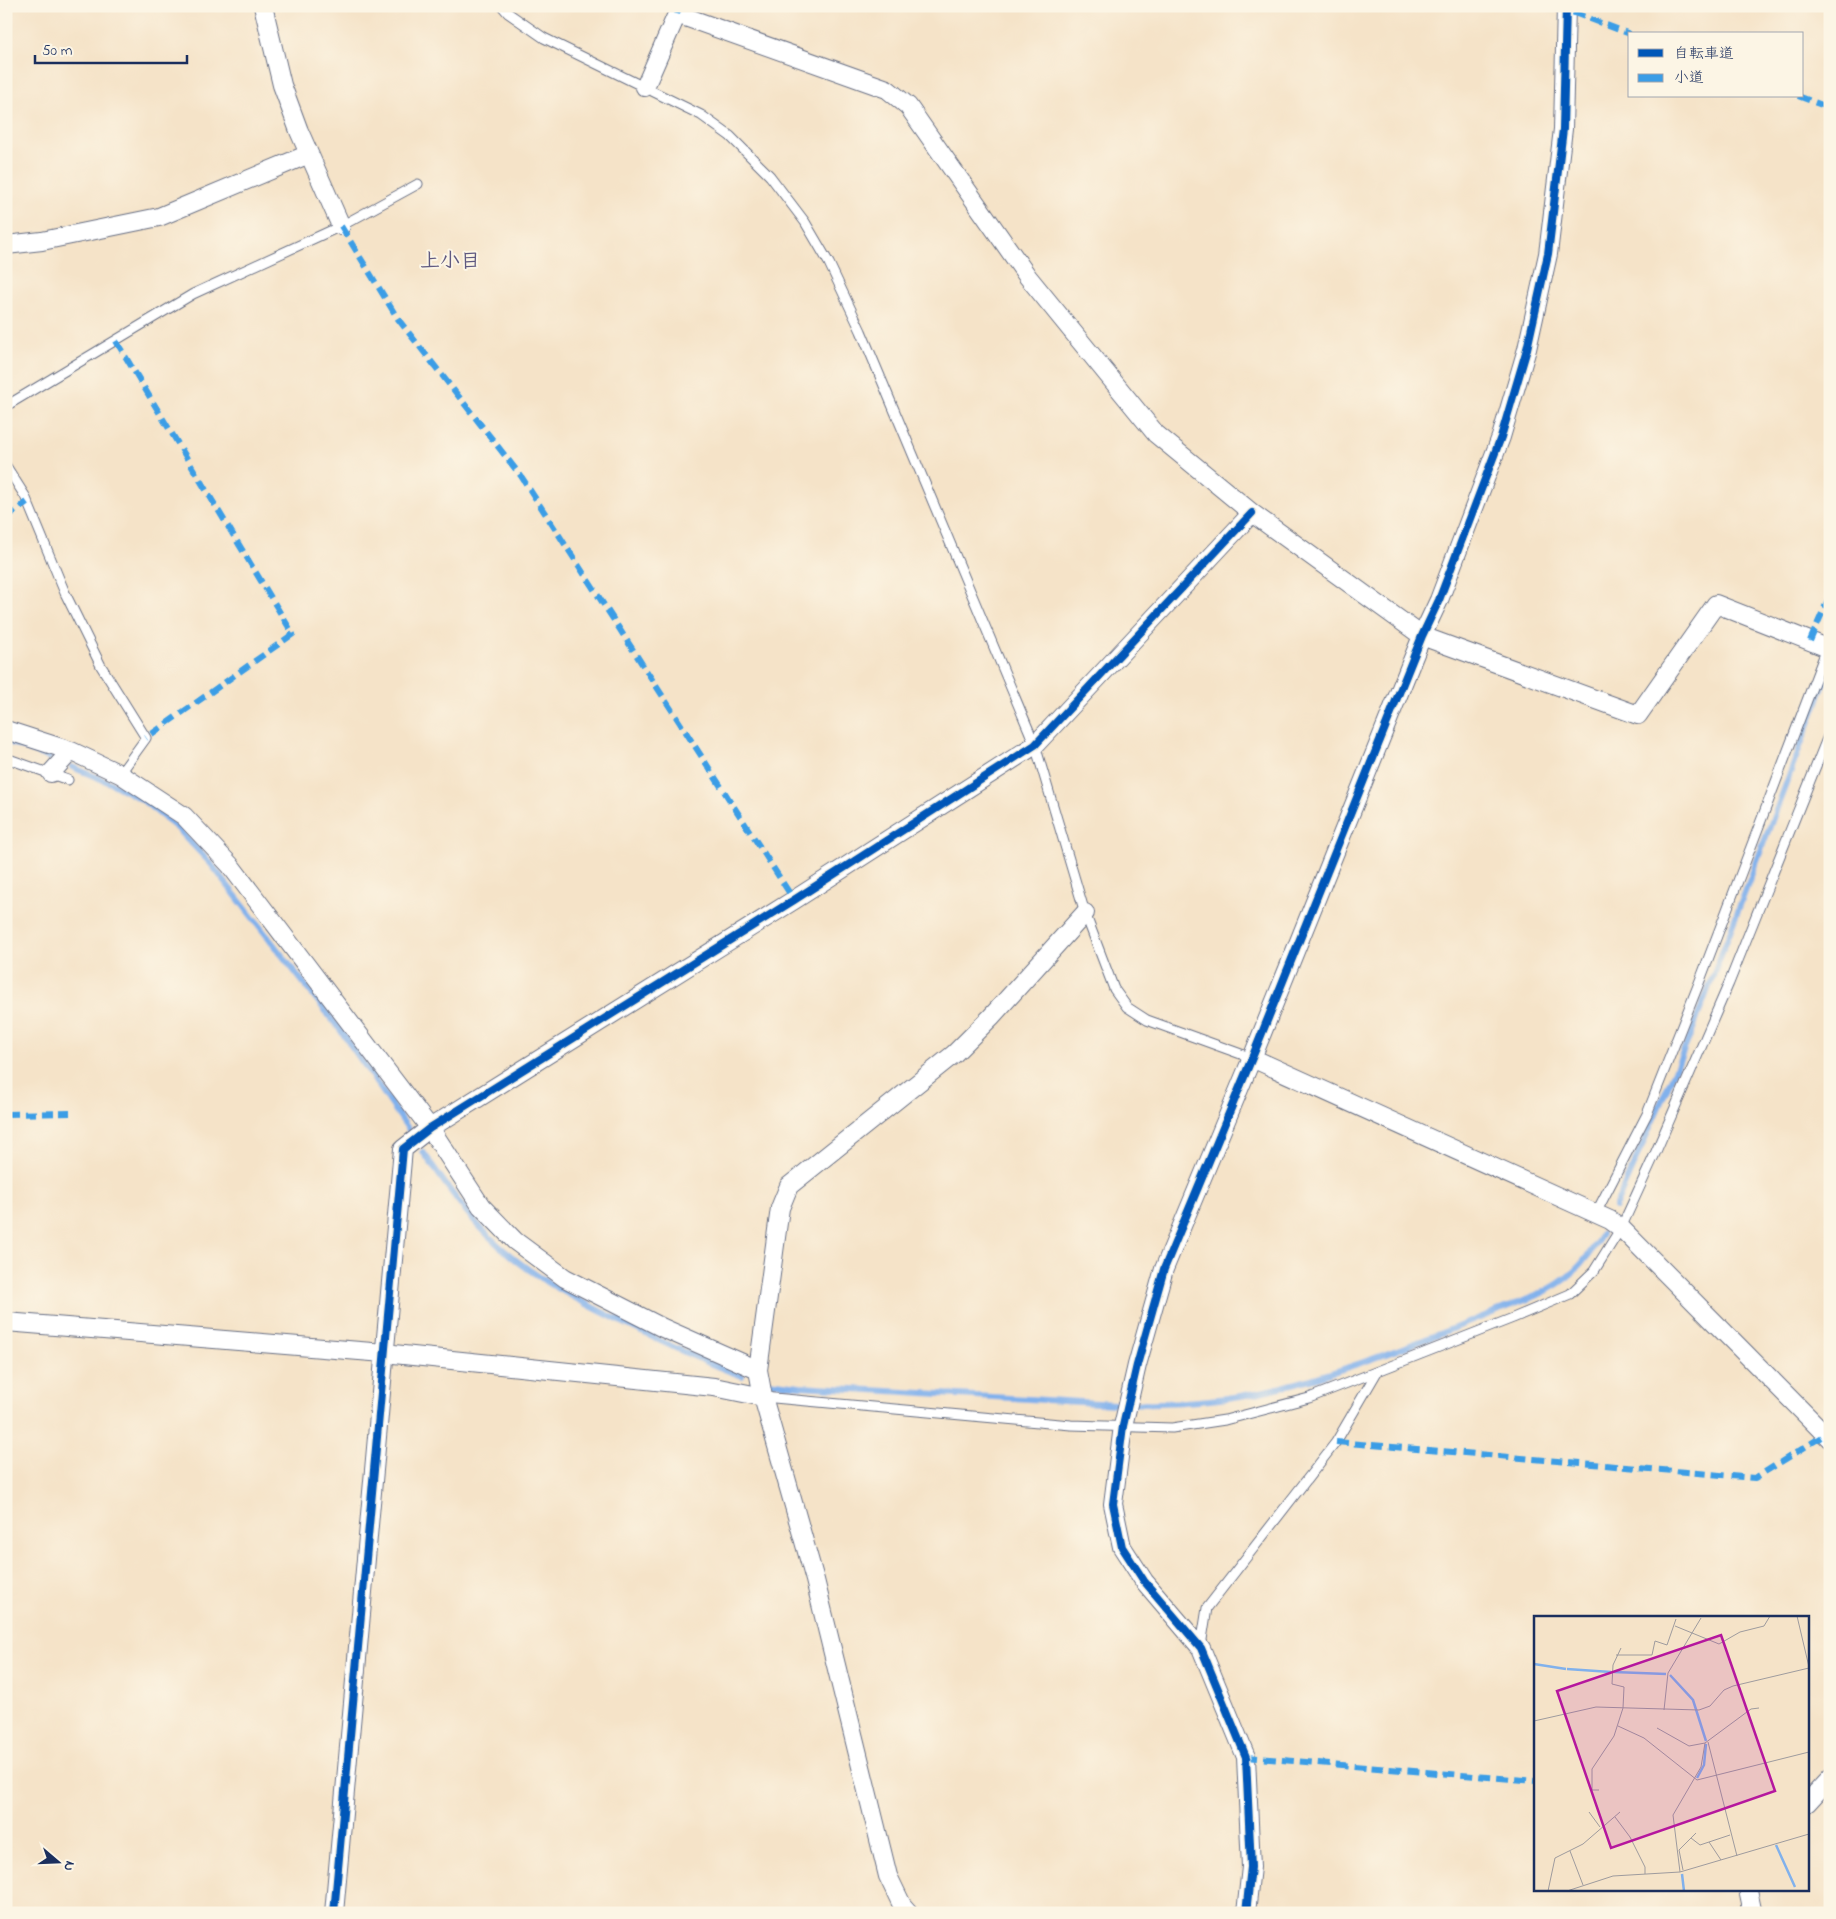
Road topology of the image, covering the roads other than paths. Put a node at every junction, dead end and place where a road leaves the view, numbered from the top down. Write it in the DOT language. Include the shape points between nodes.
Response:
graph roads {
  1 [pos="263,6"];
  2 [pos="502,6"];
  3 [pos="1566,6"];
  4 [pos="645,87"];
  5 [pos="309,154"];
  6 [pos="418,184"];
  7 [pos="342,226"];
  8 [pos="6,245"];
  9 [pos="6,406"];
  10 [pos="6,466"];
  11 [pos="1252,512"];
  12 [pos="1422,636"];
  13 [pos="1828,648"];
  14 [pos="6,730"];
  15 [pos="1830,731"];
  16 [pos="1035,744"];
  17 [pos="71,751"];
  18 [pos="6,758"];
  19 [pos="51,773"];
  20 [pos="120,774"];
  21 [pos="68,780"];
  22 [pos="1084,913"];
  23 [pos="1252,1058"];
  24 [pos="430,1128"];
  25 [pos="1596,1213"];
  26 [pos="1621,1228"];
  27 [pos="6,1322"];
  28 [pos="384,1353"];
  29 [pos="758,1370"];
  30 [pos="1377,1372"];
  31 [pos="763,1397"];
  32 [pos="1123,1426"];
  33 [pos="1830,1439"];
  34 [pos="1201,1648"];
  35 [pos="1830,1778"];
  36 [pos="1808,1802"];
  37 [pos="1748,1892"];
  38 [pos="334,1913"];
  39 [pos="908,1913"];
  40 [pos="1246,1913"];
  41 [pos="1753,1913"];
  1 -- 5 [label="street" via="282,85"];
  2 -- 4 [label="lane" via="544,38"];
  3 -- 12 [label="street" via="1563,129 1548,254 1527,349 1501,437 1439,600"];
  4 -- 11 [label="street" via="677,14 887,89 908,106 1028,277 1156,434"];
  4 -- 16 [label="lane" via="701,115 730,136 770,176 805,222 829,263 860,331"];
  5 -- 7 [label="street"];
  5 -- 8 [label="street" via="159,217 42,241"];
  6 -- 7 [label="lane"];
  7 -- 9 [label="lane" via="193,294"];
  10 -- 20 [label="lane" via="24,496 65,593 101,666 146,738"];
  11 -- 12 [label="street"];
  11 -- 16 [label="street"];
  12 -- 13 [label="street" via="1638,715 1716,604"];
  12 -- 23 [label="street"];
  13 -- 25 [label="lane" via="1647,1114"];
  14 -- 17 [label="street"];
  15 -- 26 [label="lane" via="1729,983"];
  16 -- 22 [label="lane"];
  16 -- 24 [label="street" via="794,900"];
  17 -- 19 [label="street"];
  17 -- 20 [label="street"];
  18 -- 19 [label="lane"];
  19 -- 21 [label="lane"];
  20 -- 24 [label="street" via="184,816 230,865"];
  22 -- 23 [label="lane" via="1114,989 1127,1007 1147,1020"];
  22 -- 29 [label="street" via="954,1054 789,1186 780,1208"];
  23 -- 25 [label="street"];
  23 -- 32 [label="street" via="1164,1269"];
  24 -- 28 [label="street" via="403,1149"];
  24 -- 29 [label="street" via="481,1206 516,1241 565,1278 663,1328"];
  25 -- 26 [label="street"];
  26 -- 30 [label="lane" via="1594,1272 1570,1294"];
  26 -- 33 [label="street"];
  27 -- 28 [label="street"];
  28 -- 31 [label="street" via="714,1387"];
  28 -- 38 [label="street"];
  29 -- 31 [label="street"];
  30 -- 32 [label="lane" via="1309,1398 1225,1420 1172,1428"];
  30 -- 34 [label="lane" via="1336,1442 1207,1608"];
  31 -- 32 [label="lane" via="1071,1425"];
  31 -- 39 [label="street" via="815,1580 888,1876"];
  32 -- 34 [label="street" via="1113,1504 1122,1547 1144,1581"];
  34 -- 40 [label="street" via="1246,1757 1251,1866"];
  35 -- 36 [label="street"];
  37 -- 41 [label="street"];
}
